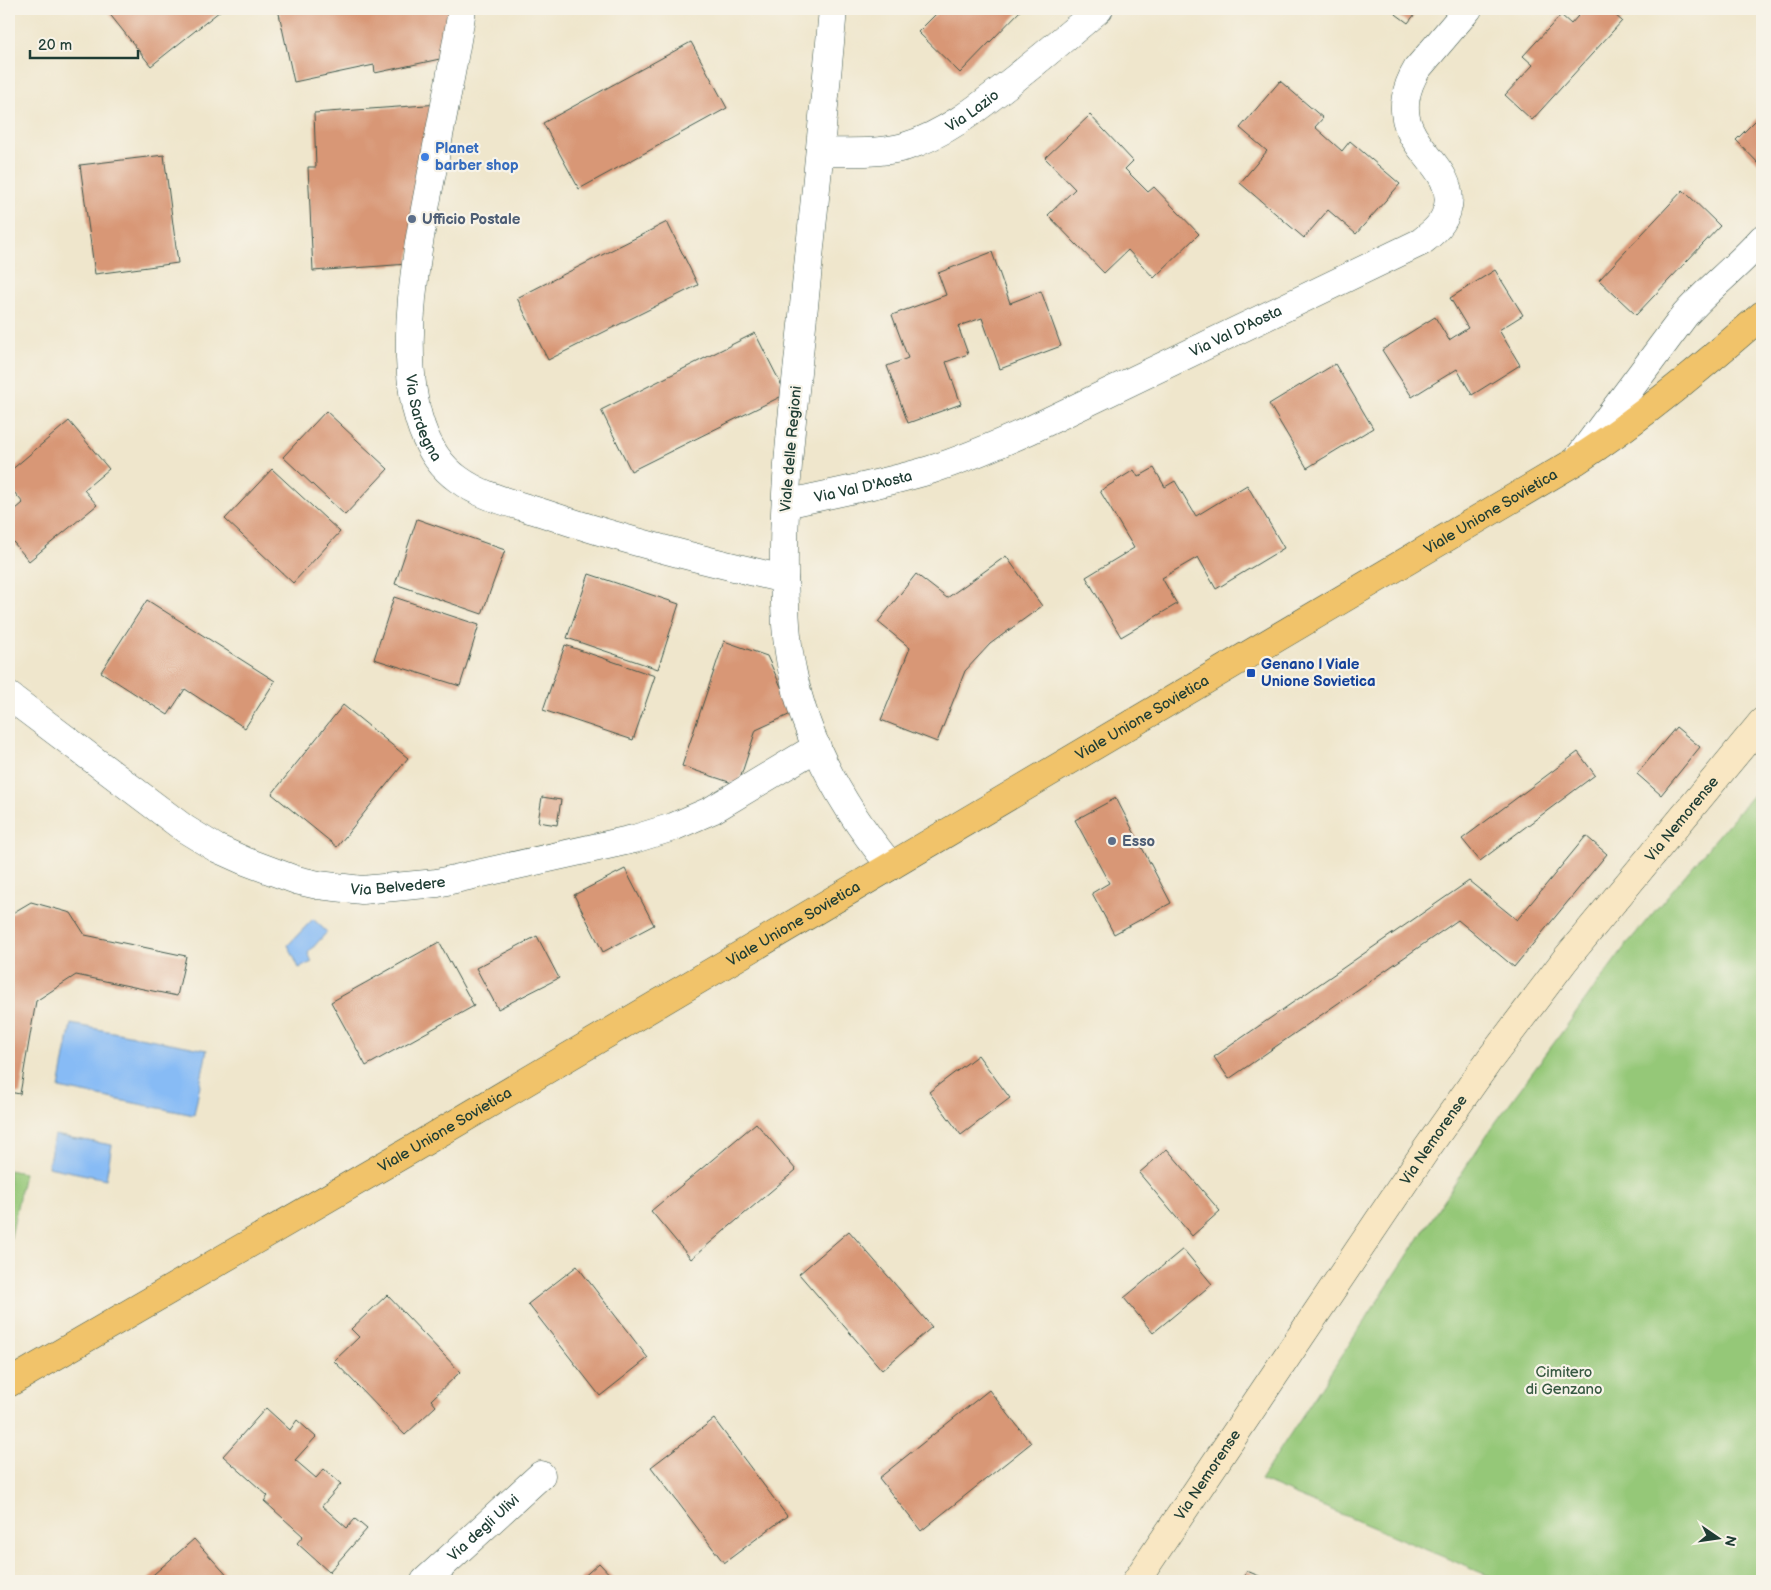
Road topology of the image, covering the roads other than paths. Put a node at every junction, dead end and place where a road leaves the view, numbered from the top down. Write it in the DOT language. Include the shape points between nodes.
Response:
graph roads {
  1 [pos="462,9"];
  2 [pos="833,9"];
  3 [pos="1099,9"];
  4 [pos="1468,9"];
  5 [pos="820,152"];
  6 [pos="1762,239"];
  7 [pos="1762,315"];
  8 [pos="1576,461"];
  9 [pos="786,504"];
  10 [pos="784,579"];
  11 [pos="9,696"];
  12 [pos="1762,722"];
  13 [pos="817,747"];
  14 [pos="891,866"];
  15 [pos="9,1383"];
  16 [pos="541,1475"];
  17 [pos="425,1581"];
  18 [pos="1136,1581"];
  1 -- 10 [label="street, Via Sardegna" via="425,208 411,316 412,386 422,429 431,450 457,479 496,498 648,546"];
  2 -- 5 [label="street, Viale delle Regioni"];
  3 -- 5 [label="street, Via Lazio" via="1003,88 945,129 890,150"];
  4 -- 9 [label="street, Via Val D'Aosta" via="1417,69 1405,101 1408,128 1441,174 1450,197 1439,228 1422,242 983,450 931,470"];
  5 -- 9 [label="street, Viale delle Regioni" via="790,435"];
  6 -- 8 [label="street, Viale Unione Sovietica" via="1685,315"];
  7 -- 8 [label="main road, Viale Unione Sovietica" via="1660,400"];
  8 -- 14 [label="main road, Viale Unione Sovietica"];
  9 -- 10 [label="street, Viale delle Regioni"];
  10 -- 13 [label="street, Viale delle Regioni" via="792,669 801,706"];
  11 -- 13 [label="street, Via Belvedere" via="202,840 296,880 362,890 437,883 634,839 712,810"];
  12 -- 18 [label="main road, Via Nemorense" via="1565,960 1479,1074"];
  13 -- 14 [label="street, Viale delle Regioni" via="847,807"];
  14 -- 15 [label="main road, Viale Unione Sovietica"];
  16 -- 17 [label="street, Via degli Ulivi"];
}
